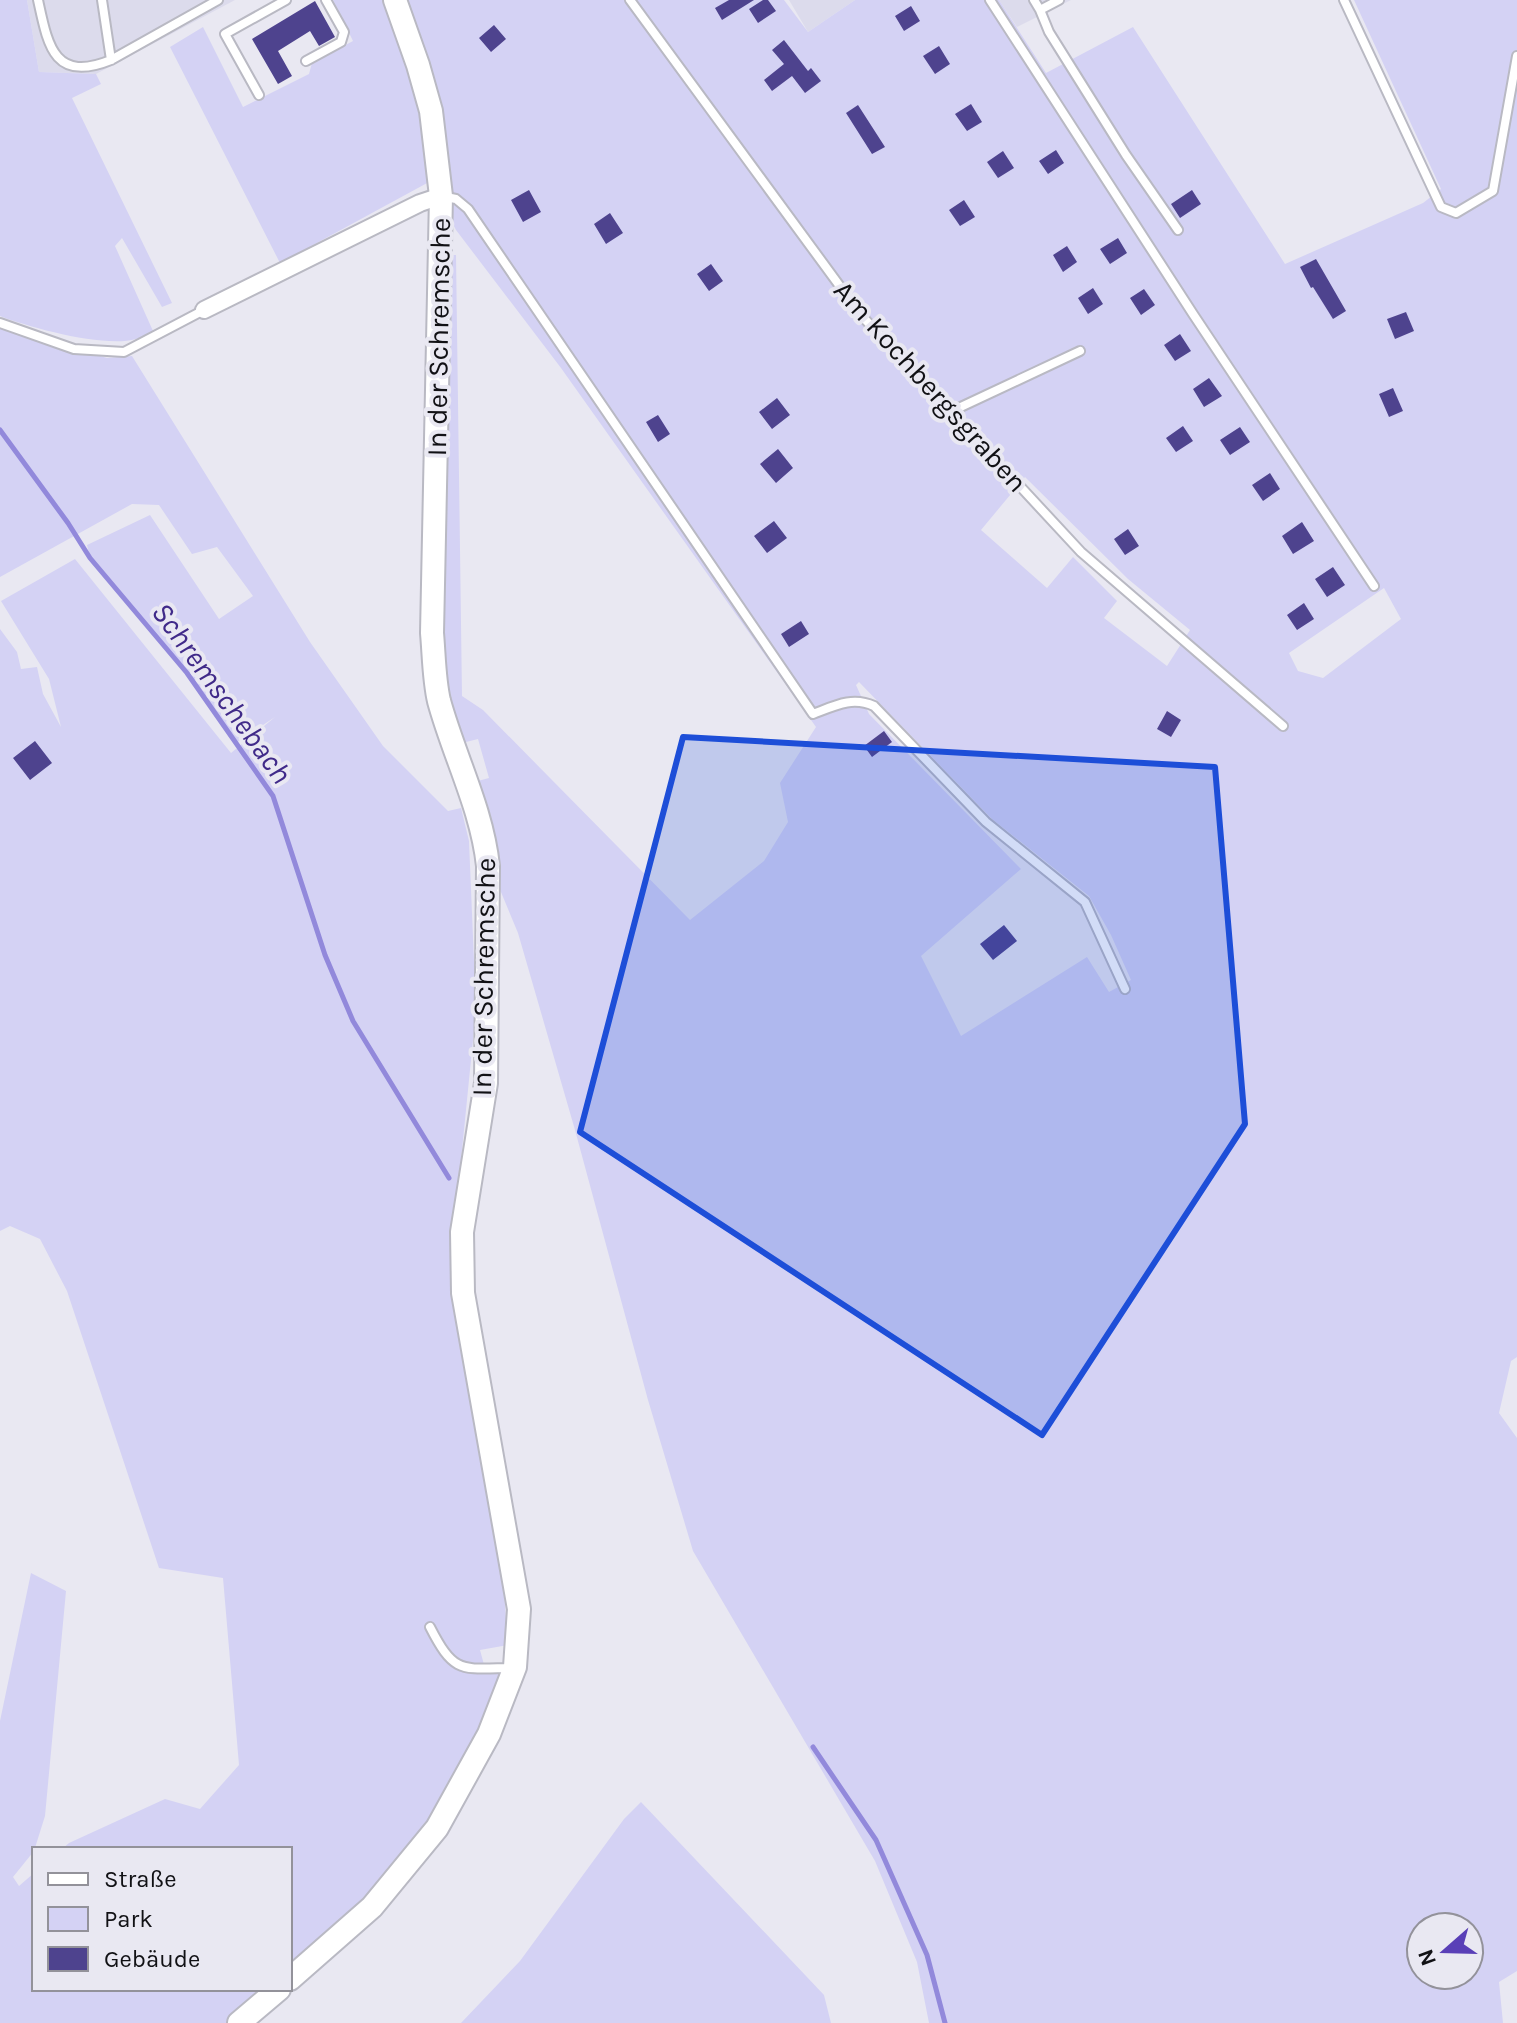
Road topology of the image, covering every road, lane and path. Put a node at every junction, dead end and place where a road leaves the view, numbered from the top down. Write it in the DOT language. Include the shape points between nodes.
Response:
graph roads {
  1 [pos="38,0"];
  2 [pos="102,0"];
  3 [pos="218,0"];
  4 [pos="286,0"];
  5 [pos="326,0"];
  6 [pos="395,0"];
  7 [pos="630,0"];
  8 [pos="990,0"];
  9 [pos="1034,0"];
  10 [pos="1059,0"];
  11 [pos="1344,0"];
  12 [pos="1040,10"];
  13 [pos="1517,56"];
  14 [pos="111,60"];
  15 [pos="306,61"];
  16 [pos="259,95"];
  17 [pos="441,196"];
  18 [pos="1178,230"];
  19 [pos="204,310"];
  20 [pos="0,323"];
  21 [pos="1080,351"];
  22 [pos="950,412"];
  23 [pos="1374,586"];
  24 [pos="1283,726"];
  25 [pos="1125,989"];
  26 [pos="430,1627"];
  27 [pos="515,1667"];
  28 [pos="292,1977"];
  29 [pos="277,1991"];
  30 [pos="239,2023"];
  1 -- 14 [label="lane" via="48,43 59,61 75,68"];
  2 -- 14 [label="lane"];
  3 -- 14 [label="lane"];
  4 -- 16 [label="lane" via="225,34"];
  5 -- 15 [label="lane" via="344,37"];
  6 -- 17 [label="street, In der Schremsche" via="431,111"];
  7 -- 22 [label="lane, Am Kochbergsgraben" via="861,315"];
  8 -- 23 [label="lane"];
  9 -- 12 [label="lane"];
  10 -- 12 [label="lane"];
  11 -- 13 [label="lane" via="1441,207 1456,213 1493,191"];
  12 -- 18 [label="lane" via="1126,155"];
  17 -- 19 [label="street"];
  17 -- 25 [label="lane" via="468,209 813,714 849,700 874,706 986,822 1085,902"];
  17 -- 27 [label="street, In der Schremsche" via="432,633 439,698 488,866 486,1083 462,1232 463,1293 519,1609"];
  19 -- 20 [label="lane" via="124,352 74,349"];
  21 -- 22 [label="lane"];
  22 -- 24 [label="lane, Am Kochbergsgraben" via="1081,552"];
  26 -- 27 [label="lane" via="443,1653 464,1669"];
  27 -- 28 [label="street, In der Schremsche" via="489,1734 437,1828 372,1907"];
  29 -- 30 [label="street"];
}
